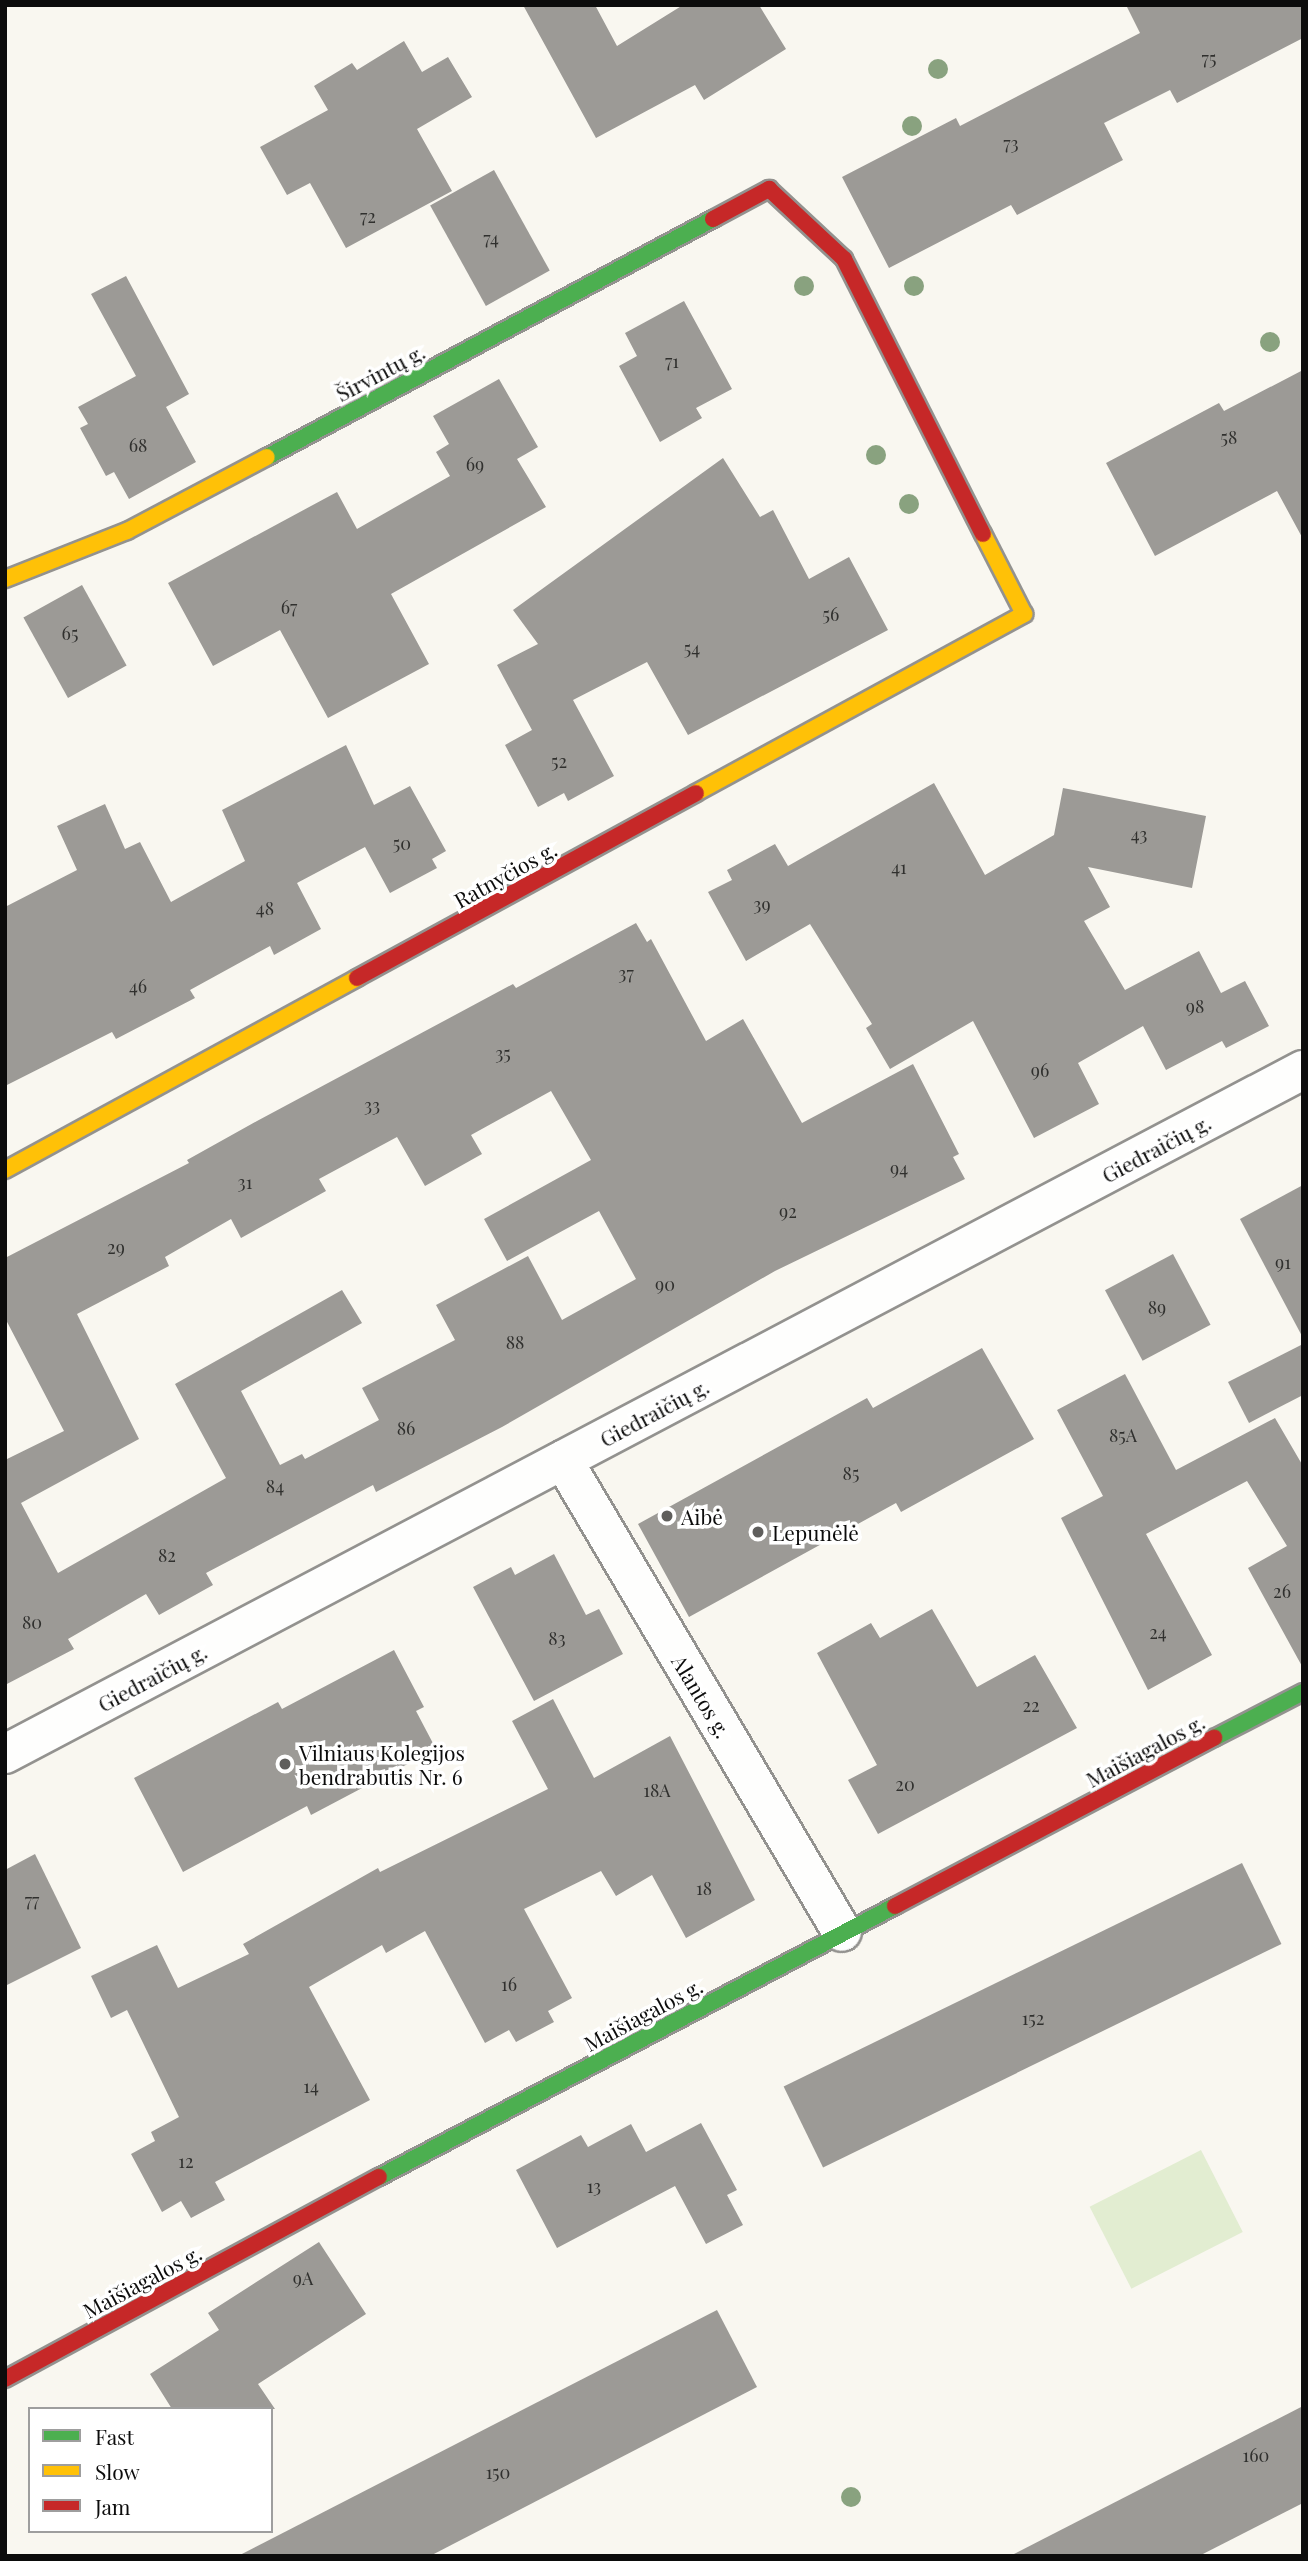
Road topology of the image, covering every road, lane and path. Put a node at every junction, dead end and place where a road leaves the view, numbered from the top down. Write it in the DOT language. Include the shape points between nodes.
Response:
graph roads {
  1 [pos="5,579"];
  2 [pos="1024,614"];
  3 [pos="1303,1070"];
  4 [pos="5,1170"];
  5 [pos="563,1460"];
  6 [pos="1303,1692"];
  7 [pos="5,1754"];
  8 [pos="842,1932"];
  9 [pos="5,2379"];
  1 -- 2 [label="street, Širvintų g." via="127,531 769,189 844,259"];
  2 -- 4 [label="street, Ratnyčios g."];
  3 -- 5 [label="street, Giedraičių g."];
  5 -- 7 [label="street, Giedraičių g."];
  5 -- 8 [label="street, Alantos g."];
  6 -- 8 [label="street, Maišiagalos g."];
  8 -- 9 [label="street, Maišiagalos g."];
}
